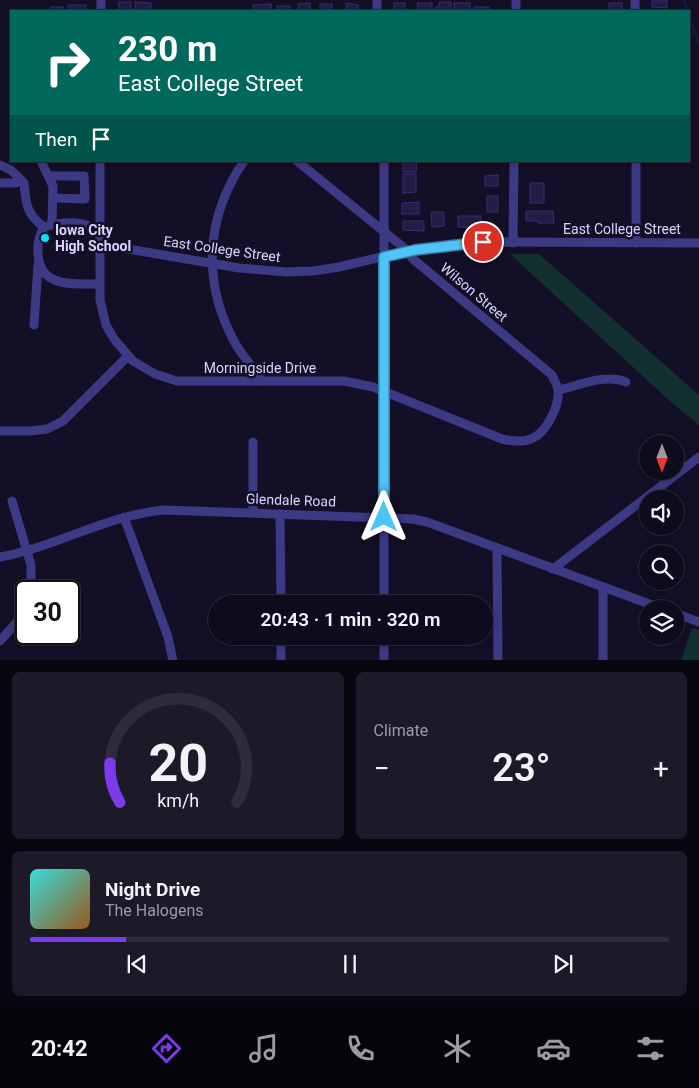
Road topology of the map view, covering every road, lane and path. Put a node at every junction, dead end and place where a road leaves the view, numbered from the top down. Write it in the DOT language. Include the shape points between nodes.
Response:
graph roads {
  1 [pos="42,162"];
  2 [pos="100,162"];
  3 [pos="243,162"];
  4 [pos="298,162"];
  5 [pos="384,162"];
  6 [pos="514,162"];
  7 [pos="636,162"];
  8 [pos="0,165"];
  9 [pos="49,176"];
  10 [pos="20,179"];
  11 [pos="0,184"];
  12 [pos="53,198"];
  13 [pos="48,226"];
  14 [pos="383,232"];
  15 [pos="99,233"];
  16 [pos="699,242"];
  17 [pos="513,243"];
  18 [pos="636,243"];
  19 [pos="99,244"];
  20 [pos="406,251"];
  21 [pos="384,257"];
  22 [pos="211,263"];
  23 [pos="38,264"];
  24 [pos="99,284"];
  25 [pos="34,325"];
  26 [pos="128,356"];
  27 [pos="262,381"];
  28 [pos="626,382"];
  29 [pos="558,390"];
  30 [pos="384,392"];
  31 [pos="0,431"];
  32 [pos="253,442"];
  33 [pos="699,457"];
  34 [pos="12,501"];
  35 [pos="253,513"];
  36 [pos="280,514"];
  37 [pos="124,517"];
  38 [pos="384,517"];
  39 [pos="497,548"];
  40 [pos="27,550"];
  41 [pos="0,556"];
  42 [pos="553,569"];
  43 [pos="31,580"];
  44 [pos="602,587"];
  45 [pos="281,595"];
  46 [pos="384,595"];
  47 [pos="639,600"];
  48 [pos="15,624"];
  49 [pos="0,641"];
  50 [pos="281,645"];
  51 [pos="384,645"];
  52 [pos="173,660"];
  53 [pos="281,660"];
  54 [pos="384,660"];
  55 [pos="498,660"];
  56 [pos="603,660"];
  1 -- 9 [label="street"];
  2 -- 15 [label="street, Morningside Drive"];
  3 -- 22 [label="street" via="222,202 213,236"];
  4 -- 14 [label="street, Wilson Street"];
  5 -- 14 [label="street"];
  6 -- 17 [label="street"];
  7 -- 18 [label="street"];
  8 -- 10 [label="street"];
  9 -- 12 [label="street"];
  9 -- 12 [label="street" via="84,176 84,198"];
  10 -- 11 [label="street" via="16,183"];
  10 -- 13 [label="street" via="24,183 29,214"];
  12 -- 13 [label="street"];
  13 -- 15 [label="street" via="86,224"];
  13 -- 23 [label="street" via="39,235"];
  14 -- 20 [label="street, Wilson Street"];
  14 -- 21 [label="street"];
  15 -- 19 [label="street, Morningside Drive"];
  16 -- 18 [label="street, East College Street"];
  17 -- 18 [label="street, East College Street"];
  17 -- 20 [label="street, East College Street" via="473,243"];
  19 -- 22 [label="street, East College Street"];
  19 -- 24 [label="street, Morningside Drive"];
  20 -- 21 [label="street, East College Street"];
  20 -- 29 [label="street, Wilson Street" via="550,373"];
  21 -- 22 [label="street, East College Street" via="313,271 286,272"];
  21 -- 30 [label="street"];
  22 -- 27 [label="street" via="215,289 227,326"];
  23 -- 24 [label="street" via="43,273 64,283"];
  23 -- 25 [label="street"];
  24 -- 26 [label="street, Morningside Drive" via="106,325"];
  26 -- 27 [label="street, Morningside Drive" via="150,371 177,381"];
  26 -- 31 [label="street" via="63,422 47,429"];
  27 -- 30 [label="street, Morningside Drive" via="344,381"];
  28 -- 29 [label="street" via="608,379"];
  29 -- 30 [label="street, Morningside Drive" via="547,425 533,438 523,441 486,434"];
  30 -- 38 [label="street"];
  32 -- 35 [label="street"];
  33 -- 42 [label="street"];
  34 -- 40 [label="street"];
  35 -- 36 [label="street, Glendale Road"];
  35 -- 37 [label="street, Glendale Road" via="164,510"];
  36 -- 38 [label="street, Glendale Road"];
  36 -- 45 [label="street"];
  37 -- 40 [label="street, Glendale Road"];
  37 -- 52 [label="street"];
  38 -- 39 [label="street, Glendale Road" via="427,522"];
  38 -- 46 [label="street"];
  39 -- 42 [label="street, Glendale Road"];
  39 -- 55 [label="street"];
  40 -- 41 [label="street, Glendale Road"];
  40 -- 43 [label="street"];
  42 -- 44 [label="street, Glendale Road"];
  44 -- 47 [label="street, Glendale Road"];
  44 -- 56 [label="street"];
  48 -- 49 [label="street"];
  50 -- 53 [label="street"];
  51 -- 54 [label="street"];
}
